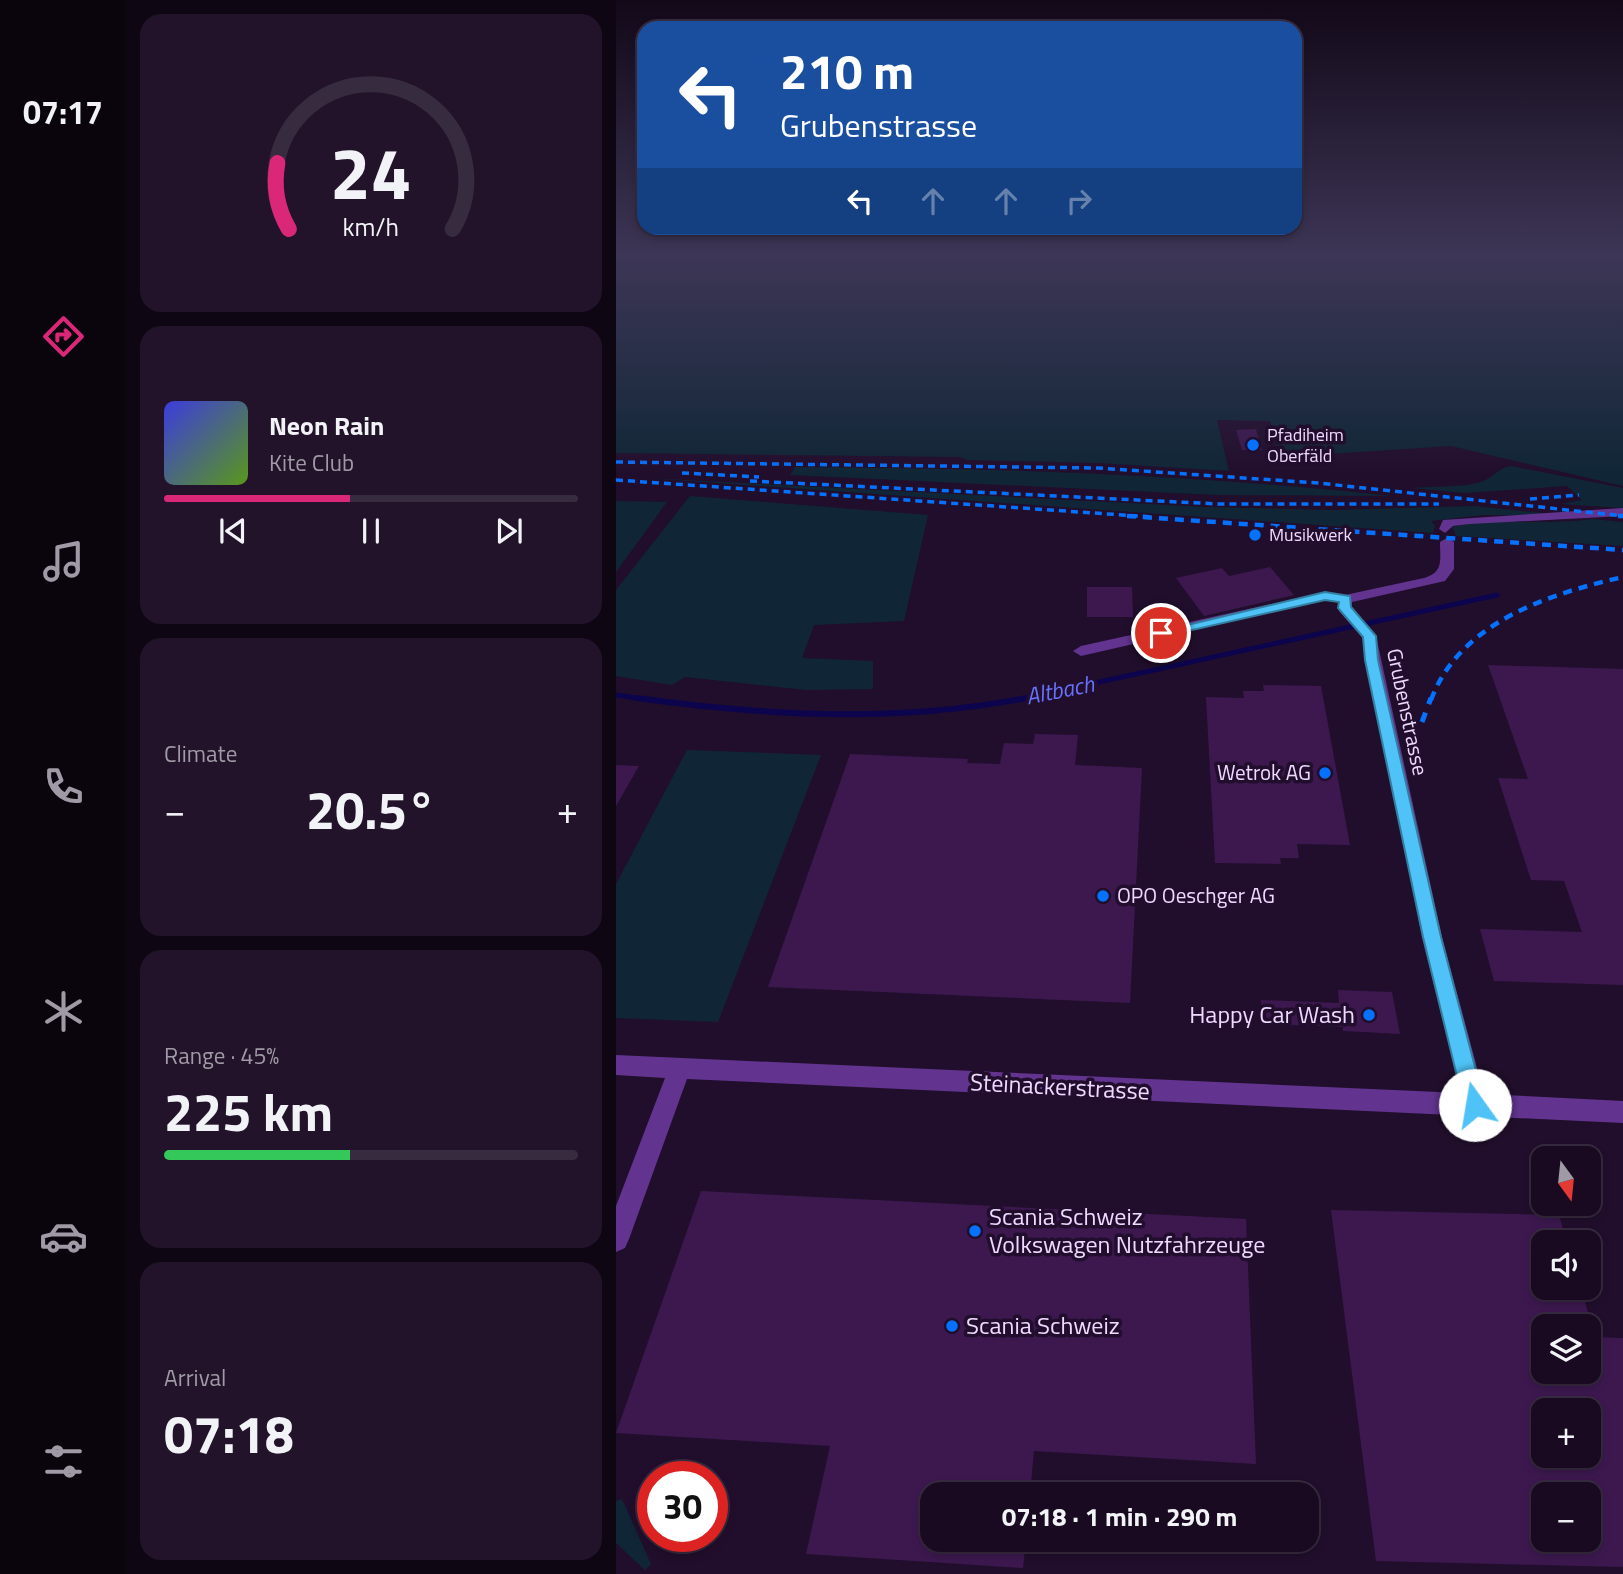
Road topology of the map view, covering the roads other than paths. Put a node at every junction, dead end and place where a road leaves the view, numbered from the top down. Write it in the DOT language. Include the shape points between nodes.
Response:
graph roads {
  1 [pos="1623,512"];
  2 [pos="1347,606"];
  3 [pos="1081,651"];
  4 [pos="616,1065"];
  5 [pos="680,1067"];
  6 [pos="1475,1105"];
  7 [pos="1623,1112"];
  8 [pos="616,1239"];
  1 -- 2 [label="street" via="1448,523 1449,563 1440,578"];
  2 -- 3 [label="street" via="1325,596"];
  2 -- 6 [label="street, Grubenstrasse" via="1369,636 1432,937"];
  4 -- 5 [label="street, Steinackerstrasse"];
  5 -- 6 [label="street, Steinackerstrasse"];
  5 -- 8 [label="street"];
  6 -- 7 [label="street, Steinackerstrasse"];
}
